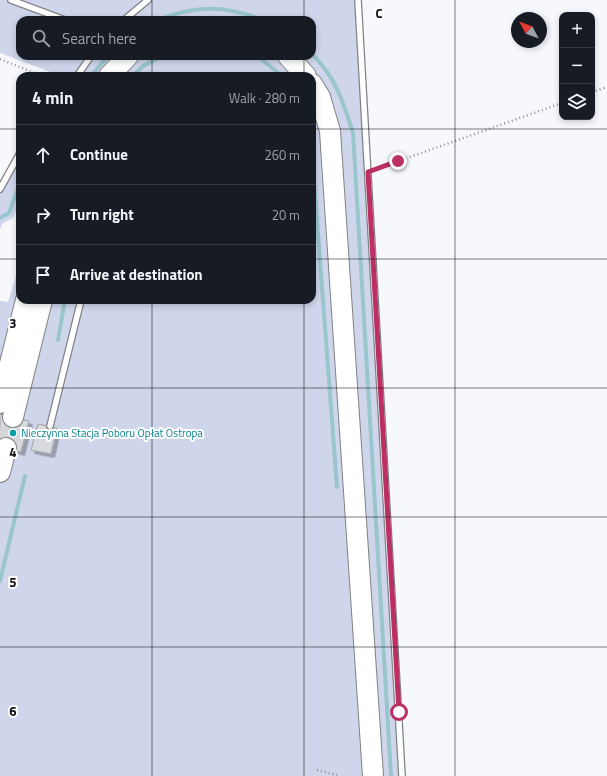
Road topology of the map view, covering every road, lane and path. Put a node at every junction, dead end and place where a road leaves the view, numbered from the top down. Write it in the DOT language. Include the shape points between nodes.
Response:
graph roads {
  1 [pos="11,0"];
  2 [pos="148,0"];
  3 [pos="358,0"];
  4 [pos="55,16"];
  5 [pos="129,16"];
  6 [pos="0,59"];
  7 [pos="88,60"];
  8 [pos="124,60"];
  9 [pos="292,60"];
  10 [pos="32,72"];
  11 [pos="80,72"];
  12 [pos="113,72"];
  13 [pos="302,72"];
  14 [pos="607,87"];
  15 [pos="316,90"];
  16 [pos="595,91"];
  17 [pos="559,104"];
  18 [pos="16,160"];
  19 [pos="368,172"];
  20 [pos="0,189"];
  21 [pos="25,304"];
  22 [pos="41,304"];
  23 [pos="80,304"];
  24 [pos="7,410"];
  25 [pos="50,426"];
  26 [pos="6,448"];
  27 [pos="0,472"];
  28 [pos="317,770"];
  29 [pos="340,776"];
  30 [pos="373,776"];
  31 [pos="402,776"];
  1 -- 4 [label="lane"];
  2 -- 5 [label="lane"];
  3 -- 19 [label="lane"];
  6 -- 10 [label="path"];
  7 -- 11 [label="lane"];
  8 -- 12 [label="highway"];
  9 -- 13 [label="highway"];
  14 -- 16 [label="path"];
  15 -- 30 [label="highway" via="330,131"];
  17 -- 19 [label="path"];
  18 -- 20 [label="lane"];
  19 -- 31 [label="lane"];
  21 -- 24 [label="highway"];
  22 -- 24 [label="highway"];
  23 -- 25 [label="lane"];
  26 -- 27 [label="highway"];
  28 -- 29 [label="path"];
}
